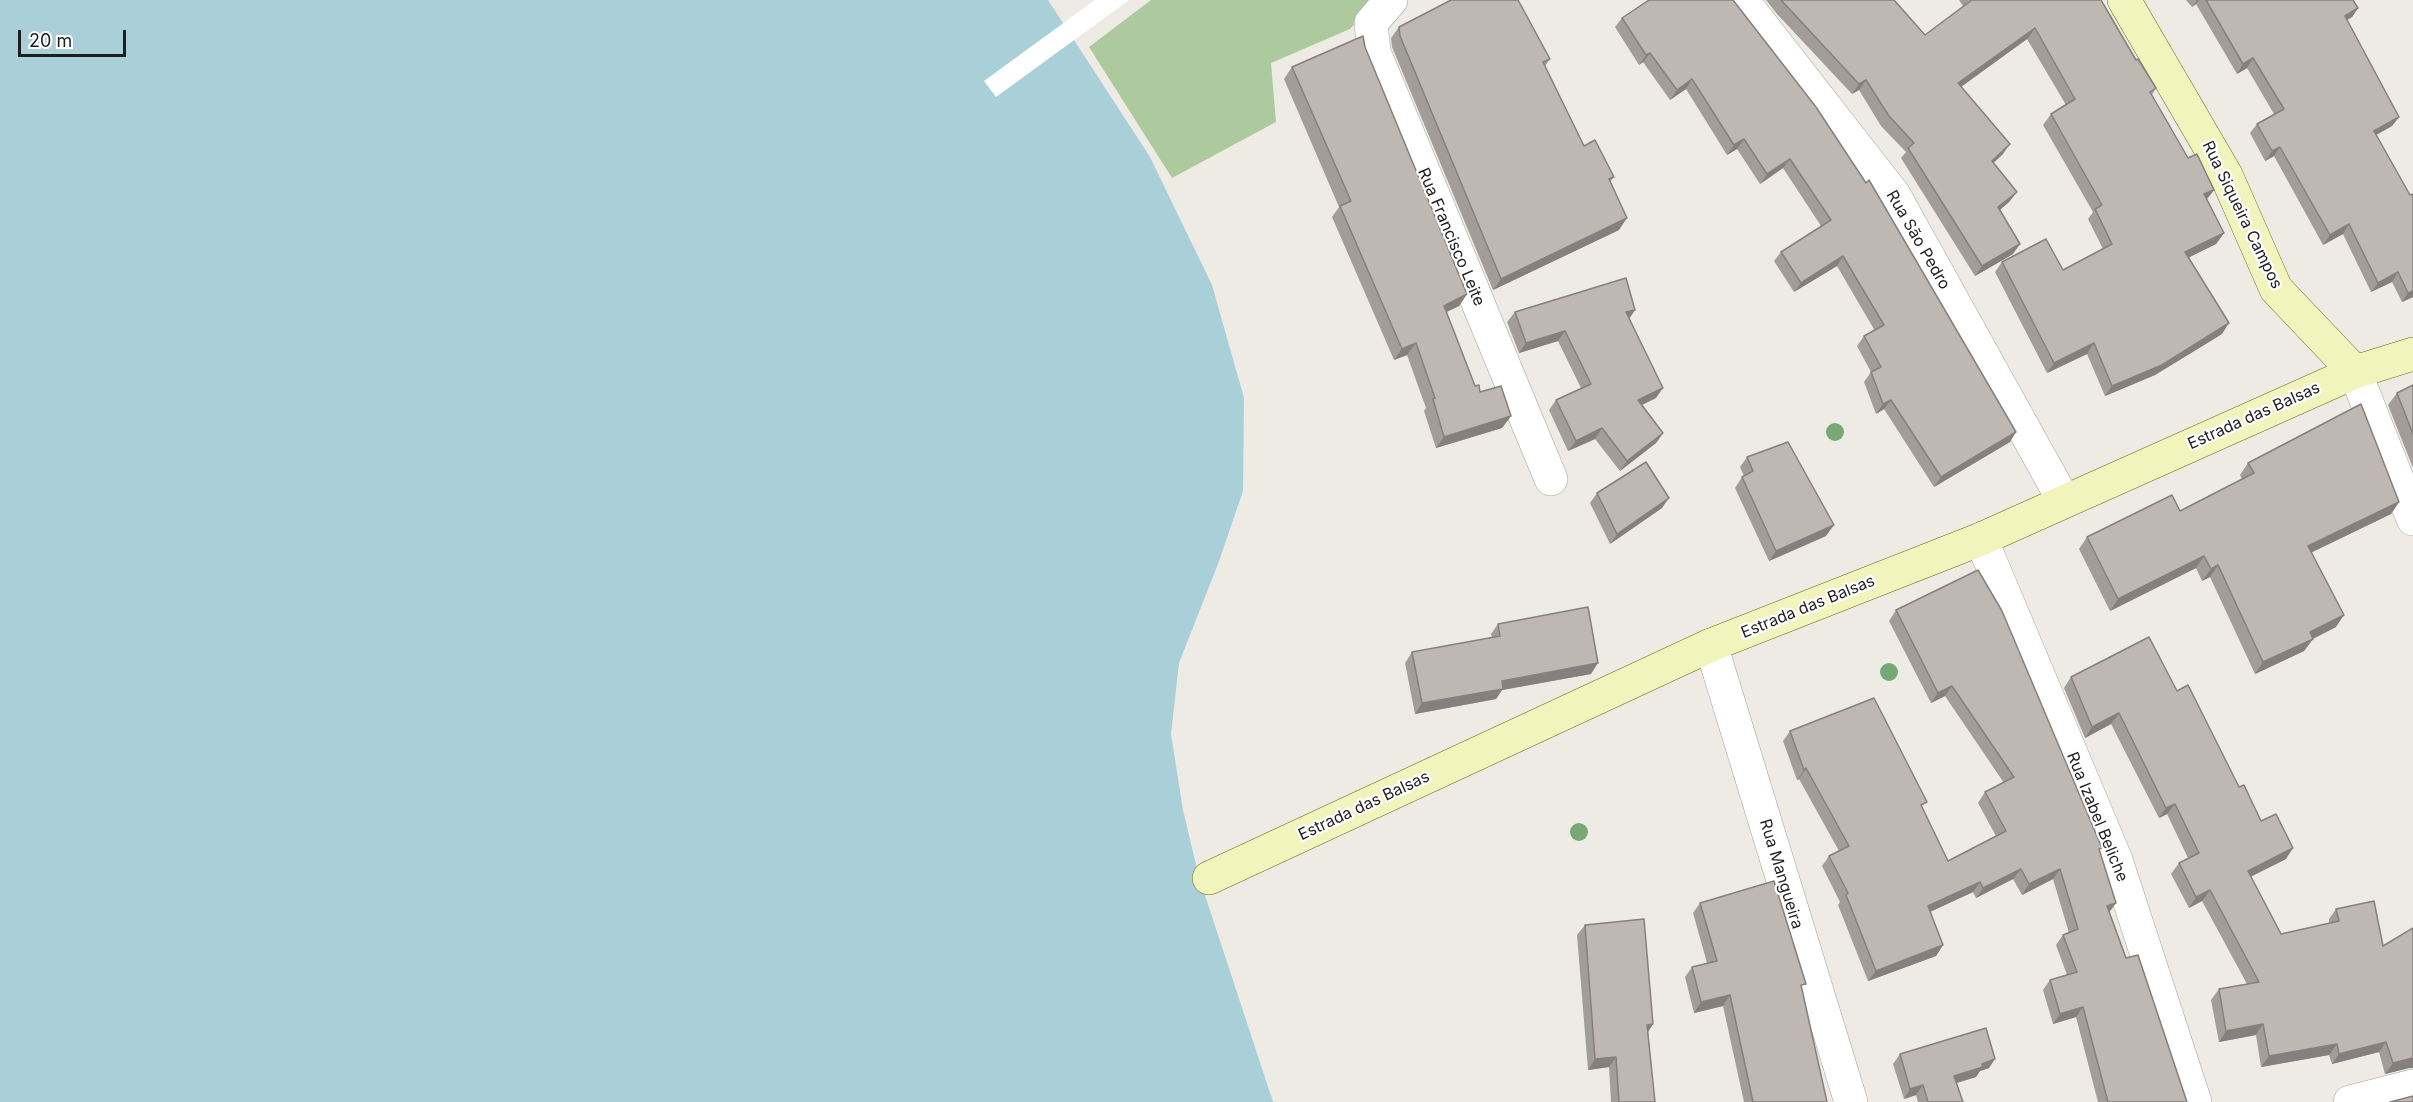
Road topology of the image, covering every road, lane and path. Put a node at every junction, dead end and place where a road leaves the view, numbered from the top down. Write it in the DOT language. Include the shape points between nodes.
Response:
graph roads {
  1 [pos="1391,0"];
  2 [pos="1742,0"];
  3 [pos="2124,0"];
  4 [pos="2413,354"];
  5 [pos="2355,372"];
  6 [pos="1551,479"];
  7 [pos="2064,501"];
  8 [pos="2413,519"];
  9 [pos="1981,539"];
  10 [pos="1711,645"];
  11 [pos="1209,878"];
  12 [pos="2413,1086"];
  13 [pos="1851,1102"];
  14 [pos="2195,1102"];
  15 [pos="2349,1102"];
  1 -- 6 [label="street, Rua Francisco Leite" via="1371,23 1374,52"];
  2 -- 7 [label="street, Rua São Pedro" via="1894,195"];
  3 -- 5 [label="street, Rua Siqueira Campos" via="2226,175 2276,289"];
  4 -- 5 [label="street, Estrada das Balsas"];
  5 -- 7 [label="street, Estrada das Balsas"];
  5 -- 8 [label="street, Rua Siqueira Campos"];
  7 -- 9 [label="street, Estrada das Balsas"];
  9 -- 10 [label="street, Estrada das Balsas"];
  9 -- 14 [label="street, Rua Izabel Beliche" via="2116,860"];
  10 -- 11 [label="street, Estrada das Balsas"];
  10 -- 13 [label="street, Rua Mangueira"];
  12 -- 15 [label="street"];
}
